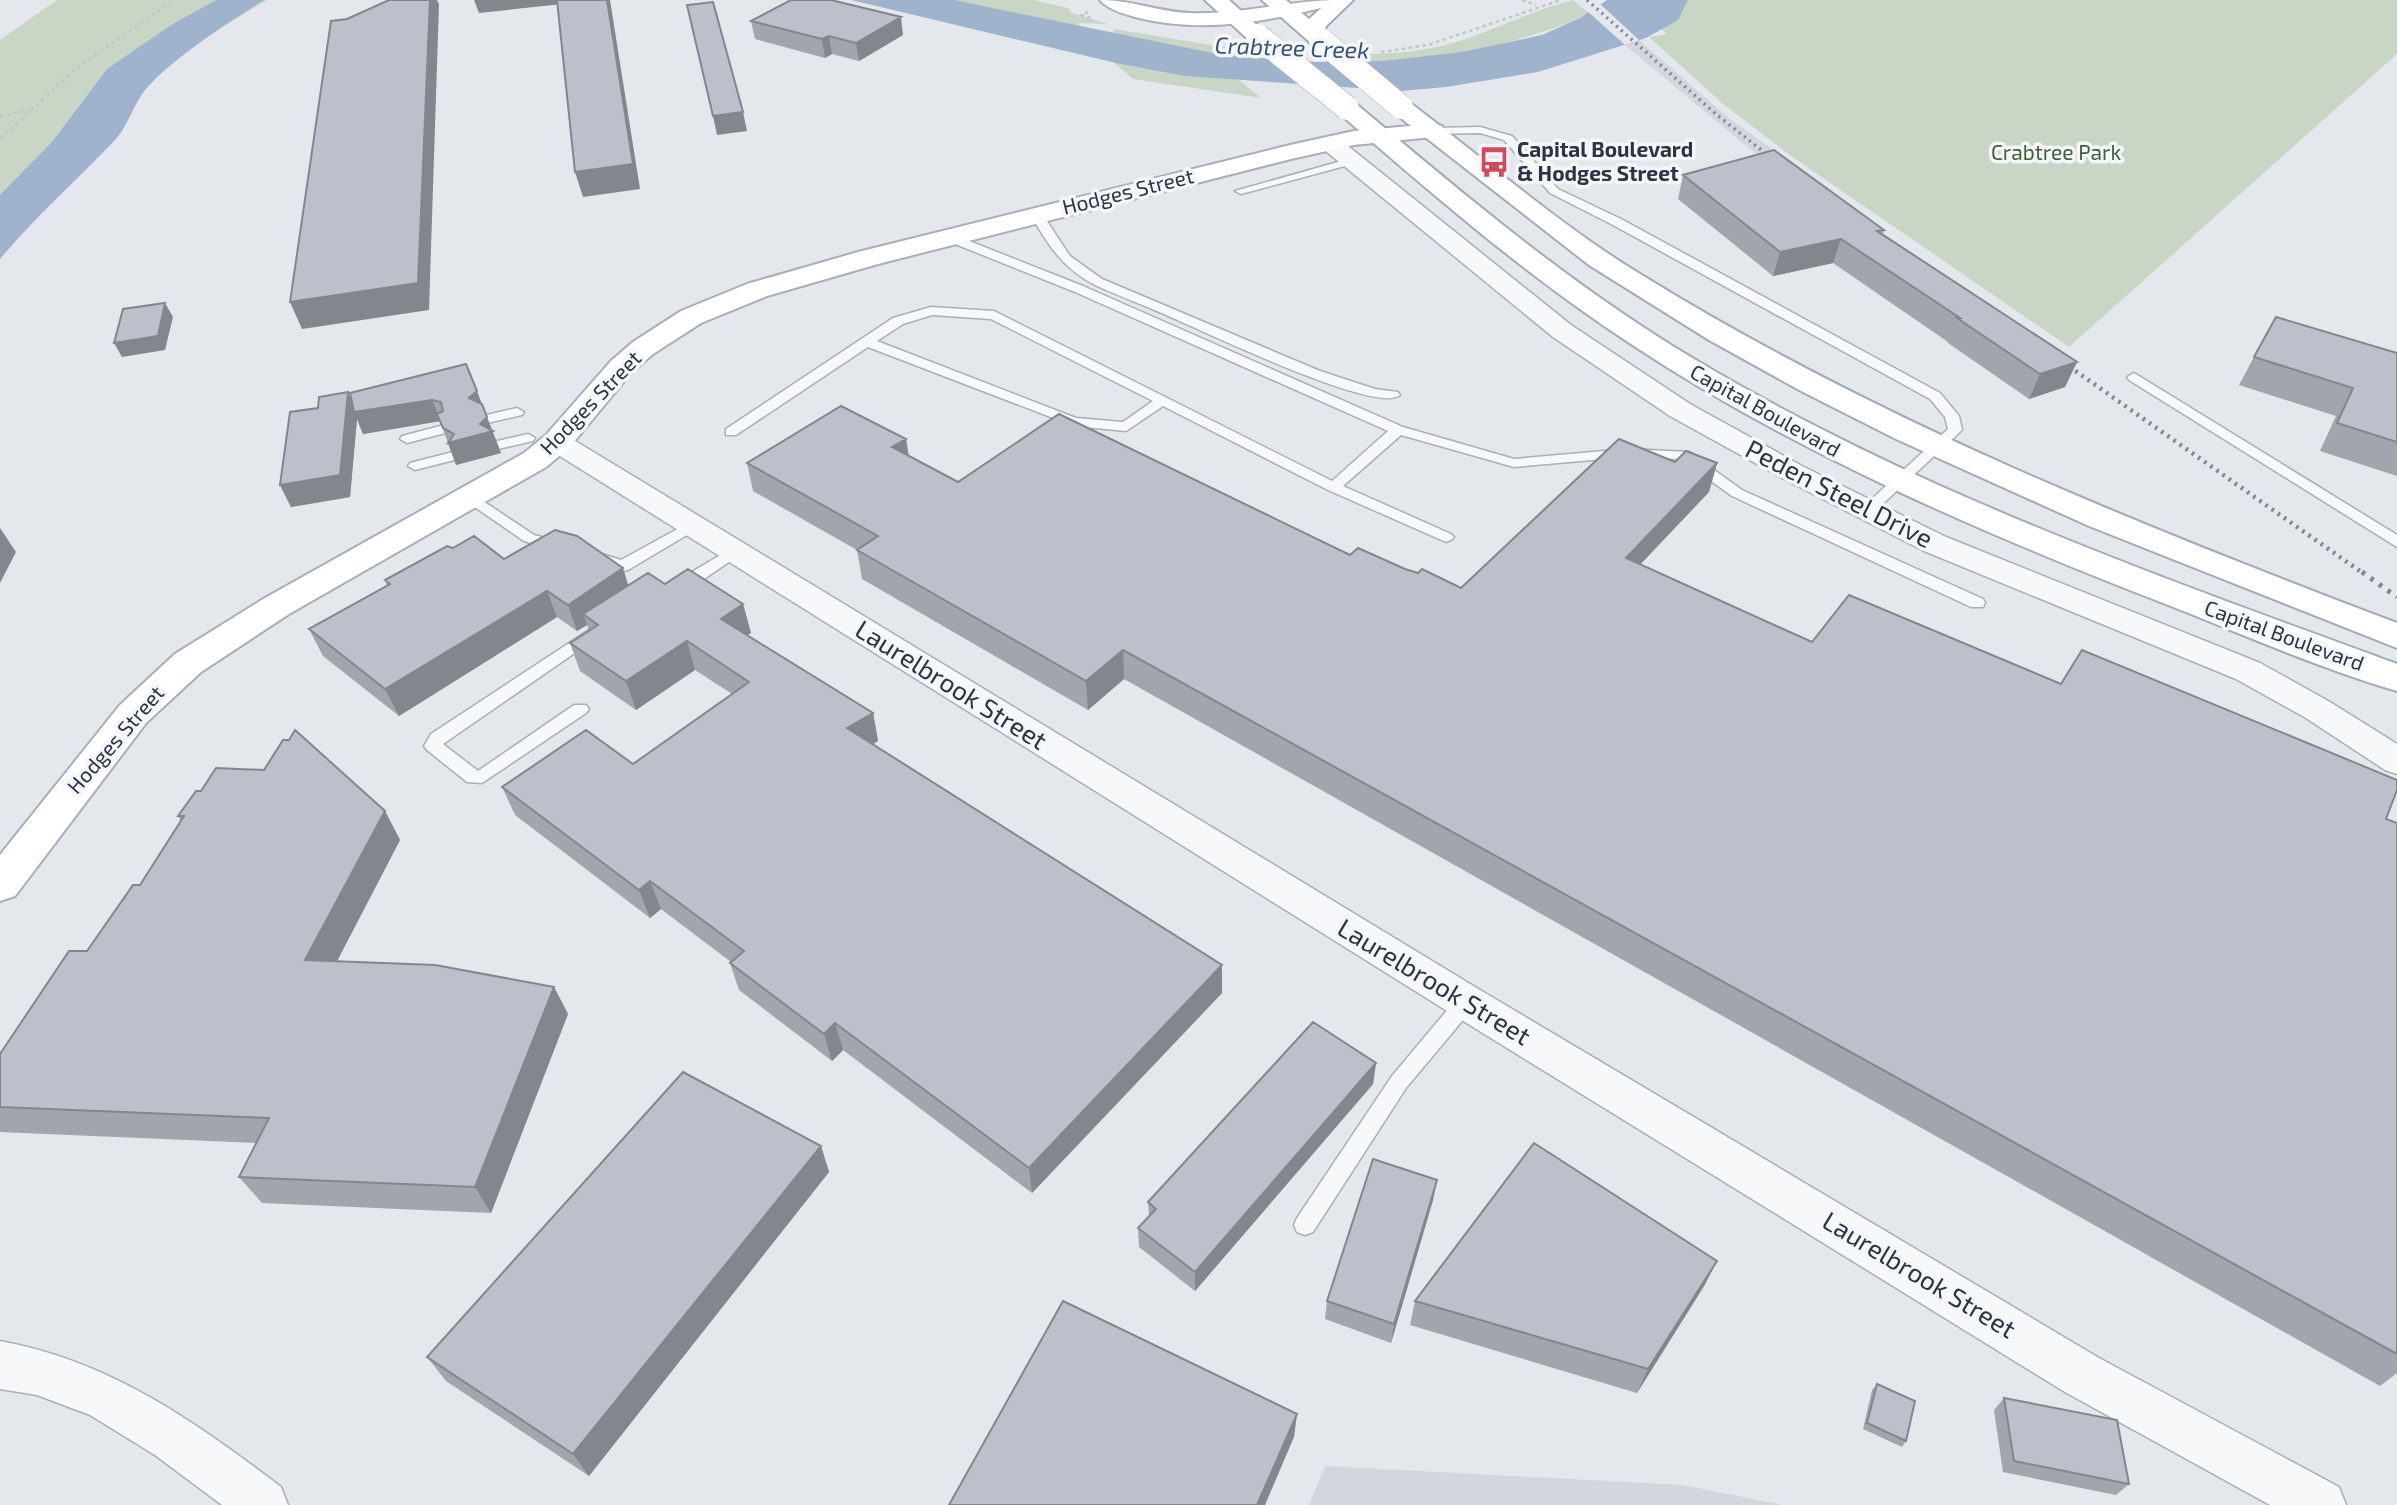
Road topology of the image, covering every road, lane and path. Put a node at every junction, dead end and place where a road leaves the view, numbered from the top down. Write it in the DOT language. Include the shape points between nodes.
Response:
graph roads {
  1 [pos="174,0"];
  2 [pos="1111,0"];
  3 [pos="1216,0"];
  4 [pos="1329,0"];
  5 [pos="1342,0"];
  6 [pos="1522,0"];
  7 [pos="1561,0"];
  8 [pos="1537,6"];
  9 [pos="1268,15"];
  10 [pos="1235,16"];
  11 [pos="1317,37"];
  12 [pos="1374,52"];
  13 [pos="31,110"];
  14 [pos="0,116"];
  15 [pos="1433,131"];
  16 [pos="1381,136"];
  17 [pos="0,139"];
  18 [pos="1340,152"];
  19 [pos="1241,191"];
  20 [pos="1037,215"];
  21 [pos="949,237"];
  22 [pos="867,342"];
  23 [pos="2134,377"];
  24 [pos="1392,395"];
  25 [pos="1162,401"];
  26 [pos="517,412"];
  27 [pos="487,419"];
  28 [pos="444,429"];
  29 [pos="1398,430"];
  30 [pos="731,432"];
  31 [pos="407,439"];
  32 [pos="542,440"];
  33 [pos="498,445"];
  34 [pos="1936,447"];
  35 [pos="453,456"];
  36 [pos="415,466"];
  37 [pos="1900,481"];
  38 [pos="1333,487"];
  39 [pos="471,498"];
  40 [pos="1868,510"];
  41 [pos="692,526"];
  42 [pos="1446,537"];
  43 [pos="2397,542"];
  44 [pos="734,552"];
  45 [pos="656,589"];
  46 [pos="1977,603"];
  47 [pos="598,629"];
  48 [pos="2397,636"];
  49 [pos="2397,678"];
  50 [pos="580,709"];
  51 [pos="2397,761"];
  52 [pos="0,885"];
  53 [pos="1466,1002"];
  54 [pos="1305,1224"];
  55 [pos="0,1365"];
  56 [pos="250,1501"];
  57 [pos="2321,1505"];
  1 -- 13 [label="path" via="106,45"];
  2 -- 10 [label="main road" via="1135,11 1176,18"];
  3 -- 10 [label="main road, Capital Boulevard"];
  4 -- 9 [label="main road"];
  5 -- 11 [label="main road" via="1316,24"];
  6 -- 8 [label="path"];
  7 -- 8 [label="path"];
  8 -- 12 [label="path" via="1447,41"];
  9 -- 10 [label="main road, Capital Boulevard"];
  9 -- 11 [label="main road, Capital Boulevard"];
  9 -- 16 [label="main road, Capital Boulevard, bridge" via="1347,108"];
  11 -- 15 [label="main road, Capital Boulevard, bridge"];
  13 -- 14 [label="path"];
  13 -- 17 [label="path"];
  15 -- 16 [label="main road, Hodges Street"];
  15 -- 34 [label="main road, Capital Boulevard" via="1628,279 1793,375"];
  15 -- 34 [label="lane" via="1480,130 1508,138 1554,191 1935,396 1952,416 1955,430"];
  16 -- 18 [label="main road, Hodges Street"];
  16 -- 37 [label="main road, Capital Boulevard" via="1531,258 1638,336 1789,426"];
  18 -- 19 [label="lane"];
  18 -- 20 [label="main road, Hodges Street"];
  18 -- 40 [label="street, Peden Steel Drive" via="1562,331 1633,380 1771,461"];
  20 -- 21 [label="main road, Hodges Street"];
  20 -- 24 [label="lane" via="1054,244 1079,271 1326,376"];
  21 -- 29 [label="lane" via="1079,289"];
  21 -- 32 [label="main road, Hodges Street" via="796,277 691,317 621,367"];
  22 -- 25 [label="lane" via="1074,422 1126,427"];
  22 -- 25 [label="lane" via="898,321 931,311 994,315"];
  22 -- 30 [label="lane"];
  23 -- 43 [label="lane"];
  25 -- 38 [label="lane"];
  26 -- 27 [label="lane"];
  28 -- 31 [label="lane"];
  29 -- 38 [label="lane"];
  29 -- 46 [label="lane" via="1514,463 1627,453 1684,455 1737,493"];
  32 -- 33 [label="lane"];
  32 -- 39 [label="main road, Hodges Street" via="519,470"];
  32 -- 41 [label="street, Laurelbrook Street"];
  34 -- 37 [label="lane"];
  34 -- 48 [label="main road, Capital Boulevard" via="2126,529"];
  35 -- 36 [label="lane"];
  37 -- 40 [label="lane"];
  37 -- 49 [label="main road, Capital Boulevard" via="2089,563"];
  38 -- 42 [label="lane"];
  39 -- 41 [label="lane" via="529,538 623,566"];
  39 -- 52 [label="main road, Hodges Street" via="277,606 188,663 101,752"];
  40 -- 51 [label="street, Peden Steel Drive" via="1935,544 2248,671"];
  41 -- 44 [label="street, Laurelbrook Street"];
  44 -- 45 [label="lane" via="685,584"];
  44 -- 53 [label="street, Laurelbrook Street"];
  47 -- 50 [label="lane" via="437,738 433,746 473,777 482,777"];
  53 -- 54 [label="lane" via="1399,1082"];
  53 -- 57 [label="street, Laurelbrook Street" via="2082,1375"];
  55 -- 56 [label="street" via="82,1385 103,1396 158,1427"];
}
